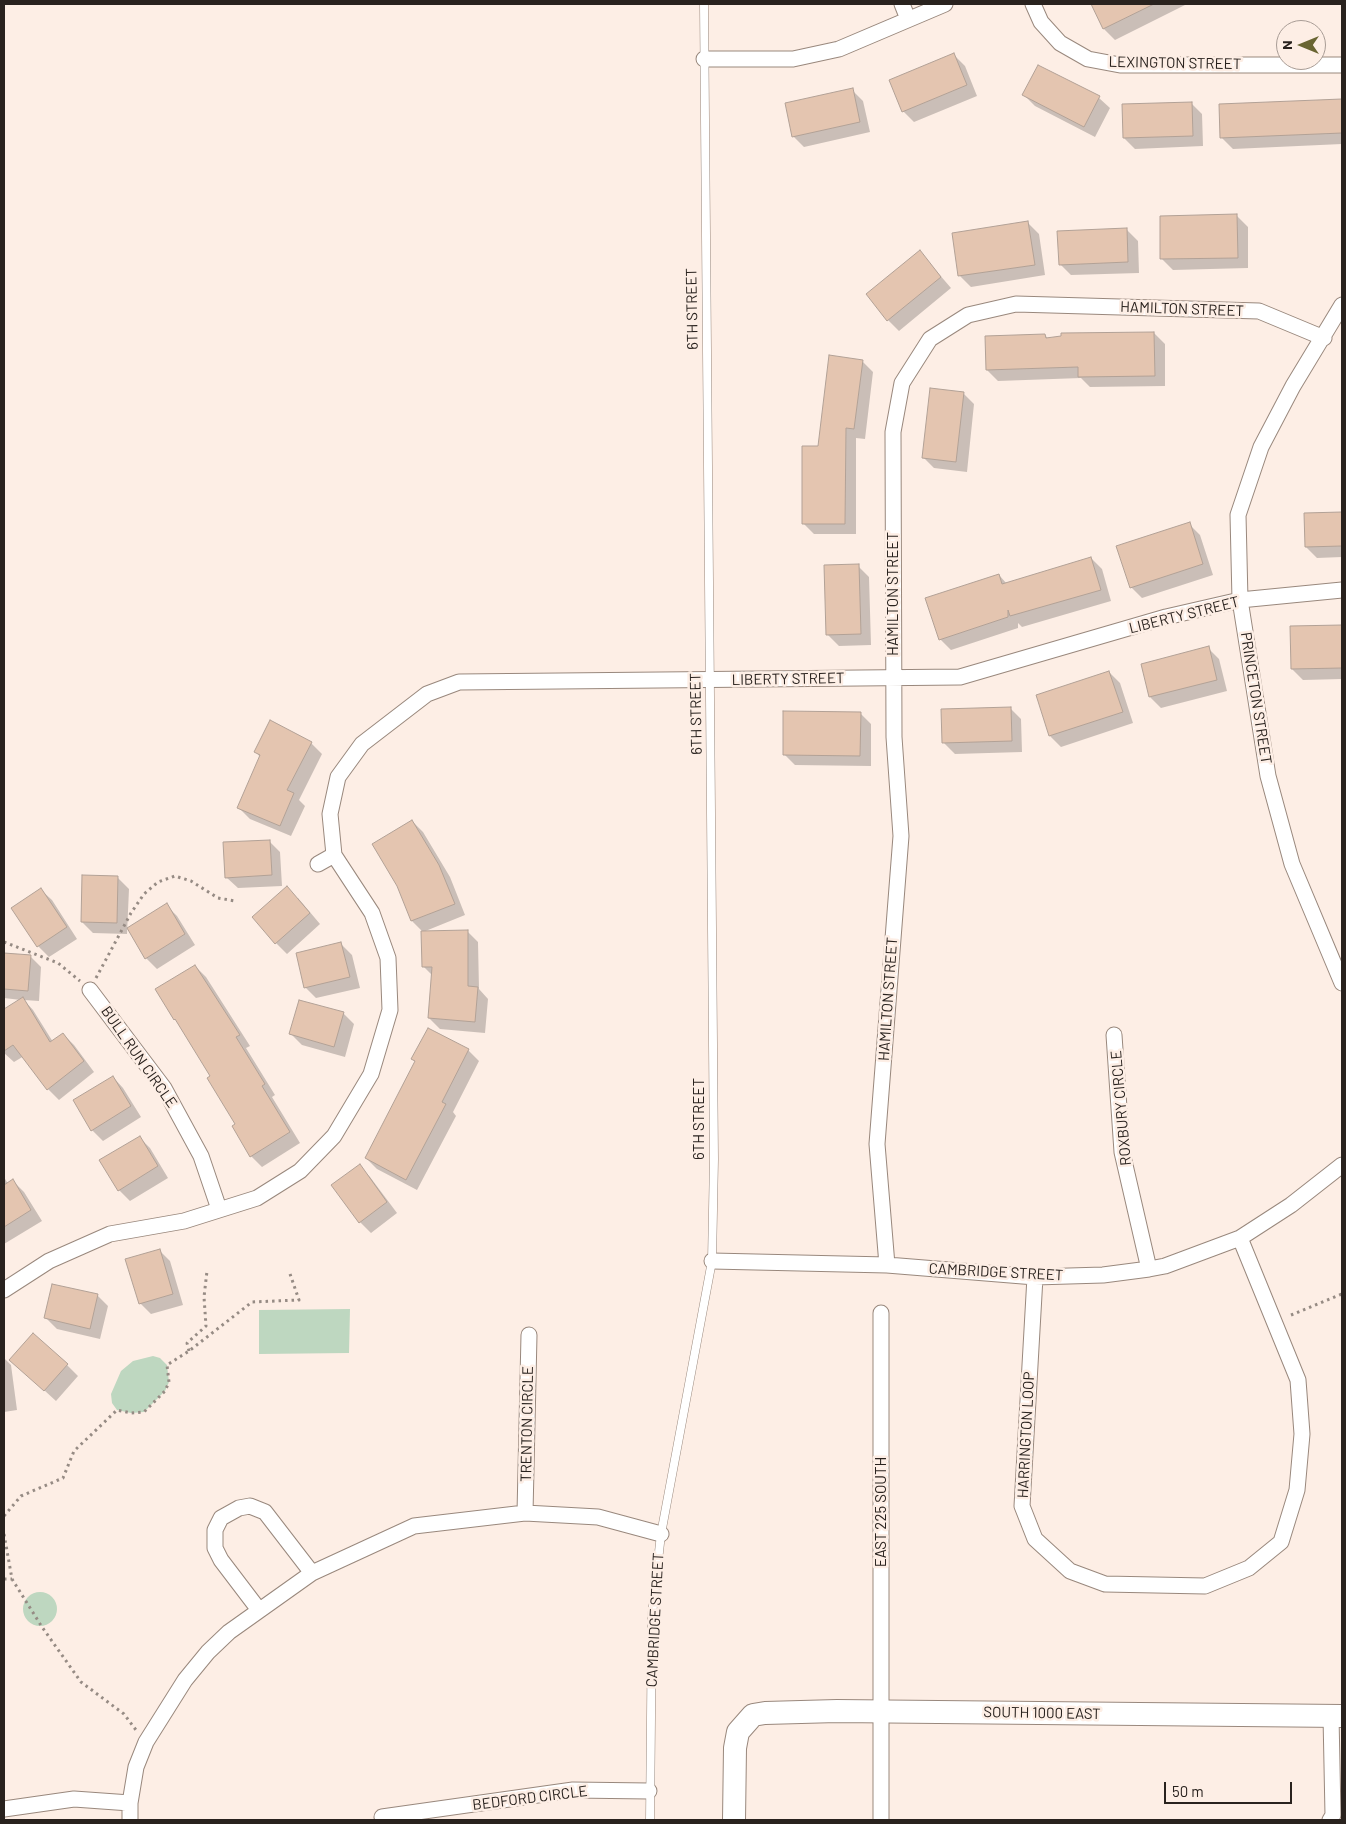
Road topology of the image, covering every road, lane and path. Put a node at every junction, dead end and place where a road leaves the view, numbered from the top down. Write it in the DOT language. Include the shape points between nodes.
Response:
graph roads {
  1 [pos="704,4"];
  2 [pos="902,4"];
  3 [pos="945,4"];
  4 [pos="1032,4"];
  5 [pos="908,20"];
  6 [pos="704,59"];
  7 [pos="1342,65"];
  8 [pos="1342,305"];
  9 [pos="1324,338"];
  10 [pos="1342,590"];
  11 [pos="1240,600"];
  12 [pos="894,678"];
  13 [pos="709,680"];
  14 [pos="334,855"];
  15 [pos="318,864"];
  16 [pos="235,900"];
  17 [pos="4,942"];
  18 [pos="1342,983"];
  19 [pos="90,990"];
  20 [pos="1114,1034"];
  21 [pos="1342,1165"];
  22 [pos="219,1210"];
  23 [pos="1240,1238"];
  24 [pos="712,1261"];
  25 [pos="887,1264"];
  26 [pos="1148,1269"];
  27 [pos="207,1271"];
  28 [pos="289,1271"];
  29 [pos="1035,1277"];
  30 [pos="4,1290"];
  31 [pos="1342,1294"];
  32 [pos="881,1312"];
  33 [pos="1291,1315"];
  34 [pos="529,1335"];
  35 [pos="190,1351"];
  36 [pos="682,1421"];
  37 [pos="524,1513"];
  38 [pos="4,1516"];
  39 [pos="4,1534"];
  40 [pos="661,1534"];
  41 [pos="312,1573"];
  42 [pos="4,1579"];
  43 [pos="12,1579"];
  44 [pos="259,1610"];
  45 [pos="881,1712"];
  46 [pos="1336,1716"];
  47 [pos="146,1742"];
  48 [pos="649,1792"];
  49 [pos="130,1803"];
  50 [pos="4,1809"];
  51 [pos="382,1817"];
  52 [pos="130,1820"];
  53 [pos="650,1820"];
  54 [pos="734,1820"];
  55 [pos="881,1820"];
  56 [pos="1330,1820"];
  1 -- 6 [label="lane, 6TH STREET"];
  2 -- 5 [label="street"];
  3 -- 5 [label="street"];
  4 -- 7 [label="street, LEXINGTON STREET" via="1041,22 1060,43 1088,59 1120,65"];
  5 -- 6 [label="street" via="839,49 792,59"];
  6 -- 13 [label="lane, 6TH STREET"];
  8 -- 9 [label="street, PRINCETON STREET"];
  9 -- 11 [label="street, PRINCETON STREET" via="1293,386 1261,447 1238,515"];
  9 -- 12 [label="street, HAMILTON STREET" via="1259,311 1016,304 968,314 930,339 902,383 893,432"];
  10 -- 11 [label="street, LIBERTY STREET"];
  11 -- 12 [label="street, LIBERTY STREET" via="960,677"];
  11 -- 18 [label="street, PRINCETON STREET" via="1268,776 1292,864"];
  12 -- 13 [label="street, LIBERTY STREET"];
  12 -- 25 [label="street, HAMILTON STREET" via="894,737 901,836 877,1144"];
  13 -- 14 [label="street, LIBERTY STREET" via="458,682 427,694 362,744 338,777 330,814"];
  13 -- 24 [label="lane, 6TH STREET" via="714,1149"];
  14 -- 15 [label="street"];
  14 -- 22 [label="street, LIBERTY STREET" via="372,913 388,958 390,1010 371,1074 334,1136 300,1171 257,1198"];
  16 -- 19 [label="path" via="218,898 191,881 175,876 158,882 144,894 131,913"];
  17 -- 19 [label="path" via="58,963"];
  19 -- 22 [label="street, BULL RUN CIRCLE" via="164,1088 201,1156"];
  20 -- 26 [label="street, ROXBURY CIRCLE" via="1122,1152"];
  21 -- 23 [label="street, CAMBRIDGE STREET" via="1291,1205"];
  22 -- 30 [label="street, LIBERTY STREET" via="184,1221 110,1234 49,1261"];
  23 -- 26 [label="street, CAMBRIDGE STREET" via="1165,1266"];
  23 -- 29 [label="street, HARRINGTON LOOP" via="1298,1380 1302,1434 1297,1490 1280,1542 1249,1568 1205,1586 1105,1584 1070,1571 1035,1539 1022,1506"];
  24 -- 25 [label="street, CAMBRIDGE STREET"];
  24 -- 36 [label="lane, 6TH STREET"];
  25 -- 29 [label="street, CAMBRIDGE STREET"];
  26 -- 29 [label="street, CAMBRIDGE STREET" via="1103,1275"];
  27 -- 35 [label="path" via="204,1297 206,1326 187,1344"];
  28 -- 35 [label="path" via="300,1300 252,1302"];
  31 -- 33 [label="path"];
  32 -- 45 [label="street, EAST 225 SOUTH"];
  34 -- 37 [label="street, TRENTON CIRCLE"];
  35 -- 38 [label="path" via="167,1365 169,1382 166,1392 144,1412 117,1410 74,1451 62,1478 21,1496"];
  36 -- 40 [label="lane, CAMBRIDGE STREET"];
  37 -- 40 [label="street" via="598,1517"];
  37 -- 41 [label="street" via="414,1526"];
  39 -- 43 [label="path"];
  40 -- 48 [label="lane, CAMBRIDGE STREET" via="652,1615"];
  41 -- 44 [label="street"];
  41 -- 44 [label="street" via="265,1512 250,1506 238,1508 221,1518 215,1530 215,1548"];
  42 -- 43 [label="path"];
  43 -- 47 [label="path" via="80,1682 124,1714"];
  44 -- 47 [label="street" via="208,1652 185,1680"];
  45 -- 46 [label="street, SOUTH 1000 EAST"];
  45 -- 54 [label="street, SOUTH 1000 EAST" via="753,1715 738,1732 735,1748"];
  45 -- 55 [label="street, EAST 225 SOUTH"];
  46 -- 56 [label="street" via="1333,1815"];
  47 -- 49 [label="street" via="136,1767"];
  48 -- 51 [label="street, BEDFORD CIRCLE" via="572,1790"];
  48 -- 53 [label="lane, CAMBRIDGE STREET"];
  49 -- 50 [label="street" via="74,1798"];
  49 -- 52 [label="street"];
}
